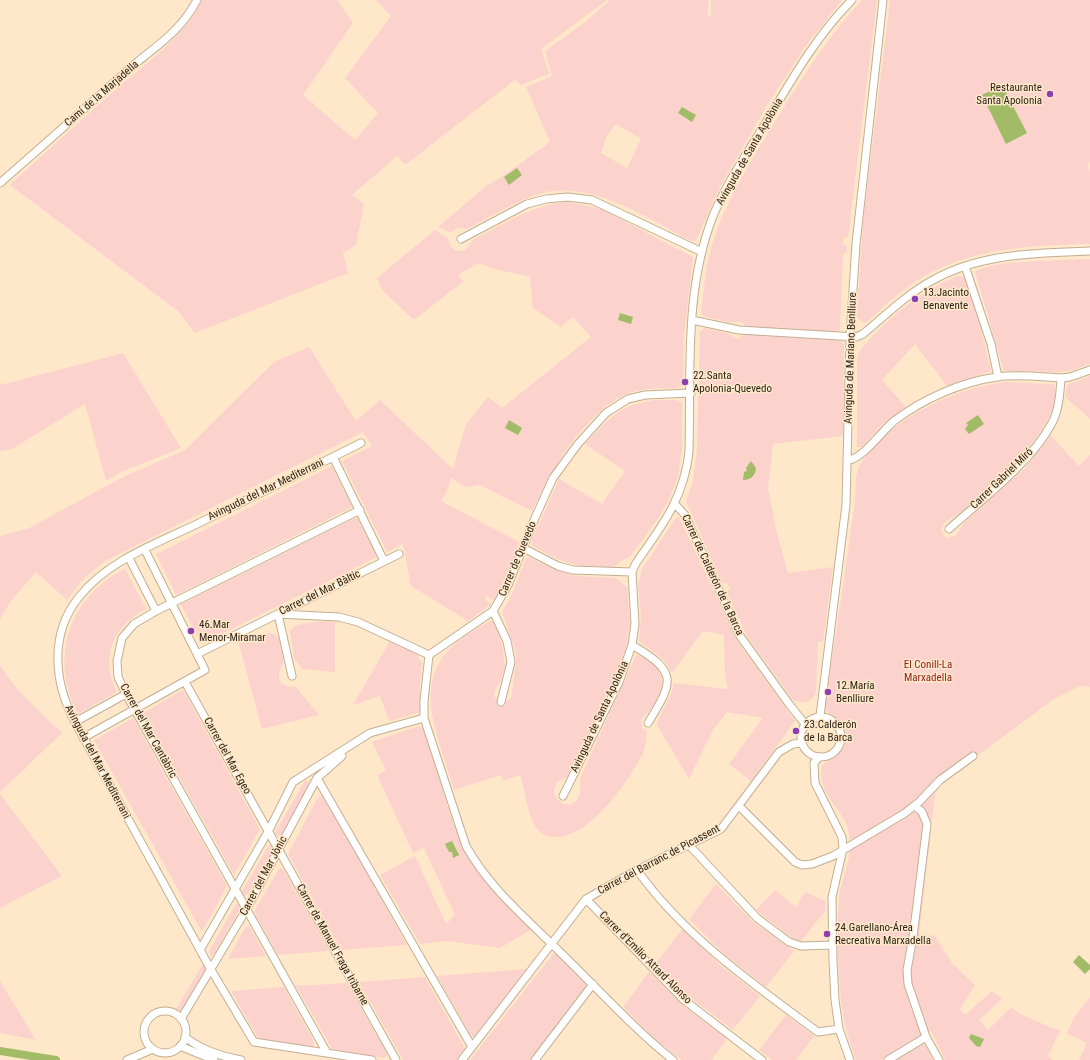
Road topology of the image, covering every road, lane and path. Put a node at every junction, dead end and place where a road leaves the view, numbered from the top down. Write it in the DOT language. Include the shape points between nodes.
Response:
graph roads {
  1 [pos="197,0"];
  2 [pos="852,0"];
  3 [pos="883,0"];
  4 [pos="0,183"];
  5 [pos="461,239"];
  6 [pos="1090,251"];
  7 [pos="702,252"];
  8 [pos="965,266"];
  9 [pos="692,320"];
  10 [pos="850,336"];
  11 [pos="1090,370"];
  12 [pos="998,377"];
  13 [pos="1061,378"];
  14 [pos="691,393"];
  15 [pos="361,443"];
  16 [pos="333,457"];
  17 [pos="849,460"];
  18 [pos="675,504"];
  19 [pos="360,510"];
  20 [pos="949,529"];
  21 [pos="523,548"];
  22 [pos="145,550"];
  23 [pos="399,554"];
  24 [pos="130,558"];
  25 [pos="384,561"];
  26 [pos="632,572"];
  27 [pos="172,603"];
  28 [pos="156,610"];
  29 [pos="493,611"];
  30 [pos="278,614"];
  31 [pos="632,645"];
  32 [pos="197,654"];
  33 [pos="429,655"];
  34 [pos="292,676"];
  35 [pos="185,682"];
  36 [pos="126,694"];
  37 [pos="501,702"];
  38 [pos="135,709"];
  39 [pos="820,716"];
  40 [pos="424,718"];
  41 [pos="75,722"];
  42 [pos="648,723"];
  43 [pos="805,724"];
  44 [pos="83,738"];
  45 [pos="357,742"];
  46 [pos="802,743"];
  47 [pos="973,756"];
  48 [pos="819,757"];
  49 [pos="317,778"];
  50 [pos="563,796"];
  51 [pos="739,806"];
  52 [pos="915,806"];
  53 [pos="269,830"];
  54 [pos="689,845"];
  55 [pos="279,848"];
  56 [pos="843,849"];
  57 [pos="637,870"];
  58 [pos="236,889"];
  59 [pos="586,899"];
  60 [pos="246,910"];
  61 [pos="552,944"];
  62 [pos="833,945"];
  63 [pos="200,950"];
  64 [pos="210,968"];
  65 [pos="593,984"];
  66 [pos="181,1019"];
  67 [pos="839,1029"];
  68 [pos="185,1037"];
  69 [pos="926,1037"];
  70 [pos="180,1046"];
  71 [pos="472,1047"];
  72 [pos="153,1049"];
  73 [pos="327,1053"];
  74 [pos="127,1060"];
  75 [pos="214,1060"];
  76 [pos="241,1060"];
  77 [pos="372,1060"];
  78 [pos="396,1060"];
  79 [pos="462,1060"];
  80 [pos="536,1060"];
  81 [pos="673,1060"];
  82 [pos="762,1060"];
  83 [pos="850,1060"];
  84 [pos="888,1060"];
  85 [pos="939,1060"];
  1 -- 4 [label="street, Camí de la Marjadella" via="183,23 165,41 134,65"];
  2 -- 7 [label="street, Avinguda de Santa Apolònia" via="810,52 749,150 714,215"];
  3 -- 10 [label="street, Avinguda de Mariano Benlliure" via="856,244"];
  5 -- 7 [label="street" via="527,204 568,197 592,200"];
  6 -- 8 [label="street" via="1015,255"];
  7 -- 9 [label="street, Avinguda de Santa Apolònia"];
  8 -- 10 [label="street" via="932,280 910,294 863,334"];
  8 -- 12 [label="street" via="991,344"];
  9 -- 10 [label="street" via="739,330"];
  9 -- 14 [label="street, Avinguda de Santa Apolònia"];
  10 -- 17 [label="street, Avinguda de Mariano Benlliure"];
  11 -- 13 [label="street"];
  12 -- 13 [label="street"];
  12 -- 17 [label="street" via="955,388 923,402 882,431 861,455"];
  13 -- 20 [label="street, Carrer Gabriel Miró" via="1057,410 1044,436 1011,473"];
  14 -- 18 [label="street, Avinguda de Santa Apolònia" via="687,470"];
  14 -- 21 [label="street, Carrer de Quevedo" via="645,395 628,399 606,413 578,444 553,478"];
  15 -- 16 [label="street, Avinguda del Mar Mediterrani"];
  16 -- 19 [label="street"];
  16 -- 22 [label="street, Avinguda del Mar Mediterrani"];
  17 -- 39 [label="street, Avinguda de Mariano Benlliure" via="846,505"];
  18 -- 26 [label="street, Avinguda de Santa Apolònia"];
  18 -- 43 [label="street, Carrer de Calderón de la Barca" via="685,515 740,636"];
  19 -- 25 [label="street"];
  19 -- 27 [label="street, Carrer del Mar Cantàbric"];
  21 -- 26 [label="street" via="558,566 573,570"];
  21 -- 29 [label="street, Carrer de Quevedo" via="508,585"];
  22 -- 24 [label="street, Avinguda del Mar Mediterrani"];
  22 -- 27 [label="street"];
  23 -- 25 [label="street, Carrer del Mar Bàltic"];
  24 -- 28 [label="street"];
  24 -- 41 [label="street, Avinguda del Mar Mediterrani" via="106,571 90,584 70,610 60,636 58,670 65,702"];
  25 -- 30 [label="street, Carrer del Mar Bàltic"];
  26 -- 31 [label="street, Avinguda de Santa Apolònia" via="635,624"];
  27 -- 28 [label="street, Carrer del Mar Cantàbric"];
  27 -- 32 [label="street"];
  28 -- 36 [label="street, Carrer del Mar Cantàbric" via="134,624 122,638 117,661 118,677"];
  29 -- 33 [label="street, Carrer de Quevedo"];
  29 -- 37 [label="street" via="507,640 511,662"];
  30 -- 32 [label="street, Carrer del Mar Bàltic"];
  30 -- 33 [label="street" via="339,617 358,622"];
  30 -- 34 [label="street"];
  31 -- 42 [label="street" via="659,663 667,678 668,686 664,697"];
  31 -- 50 [label="street, Avinguda de Santa Apolònia" via="619,682"];
  32 -- 35 [label="street" via="205,670"];
  33 -- 40 [label="street"];
  35 -- 38 [label="street"];
  35 -- 53 [label="street, Carrer del Mar Egeo"];
  36 -- 38 [label="street, Carrer del Mar Cantàbric"];
  36 -- 41 [label="street"];
  38 -- 44 [label="street"];
  38 -- 58 [label="street, Carrer del Mar Cantàbric"];
  39 -- 43 [label="street"];
  39 -- 48 [label="street" via="832,720 840,730 841,737 837,749"];
  40 -- 45 [label="street, Carrer del Mar Jònic" via="370,733"];
  40 -- 61 [label="street" via="466,846 472,857 488,880"];
  41 -- 44 [label="street, Avinguda del Mar Mediterrani"];
  43 -- 46 [label="street" via="801,736"];
  44 -- 63 [label="street, Avinguda del Mar Mediterrani"];
  45 -- 49 [label="street, Carrer del Mar Jònic"];
  45 -- 53 [label="street, Carrer del Mar Jònic" via="293,782"];
  46 -- 48 [label="street" via="808,752"];
  46 -- 51 [label="street, Carrer del Barranc de Picassent" via="793,744 779,752"];
  47 -- 52 [label="street" via="940,780"];
  48 -- 56 [label="street" via="814,763 815,783 838,826"];
  49 -- 55 [label="street, Carrer del Mar Jònic"];
  49 -- 71 [label="street"];
  51 -- 54 [label="street, Carrer del Barranc de Picassent" via="721,829"];
  51 -- 56 [label="street" via="795,862 802,865 833,856"];
  52 -- 56 [label="street"];
  52 -- 69 [label="street" via="922,812 926,824 907,977"];
  53 -- 55 [label="street, Carrer de Manuel Fraga Iribarne"];
  53 -- 58 [label="street, Carrer del Mar Jònic"];
  54 -- 57 [label="street, Carrer del Barranc de Picassent"];
  54 -- 62 [label="street" via="757,918 789,942 801,946"];
  55 -- 60 [label="street, Carrer del Mar Jònic"];
  55 -- 78 [label="street, Carrer de Manuel Fraga Iribarne"];
  56 -- 62 [label="street" via="832,897"];
  57 -- 59 [label="street, Carrer del Barranc de Picassent"];
  57 -- 67 [label="street" via="650,888 719,958 818,1032"];
  58 -- 60 [label="street, Carrer del Mar Cantàbric"];
  58 -- 63 [label="street, Carrer del Mar Jònic"];
  59 -- 61 [label="street, Carrer del Barranc de Picassent"];
  59 -- 82 [label="street, Carrer d'Emilio Attard Alonso" via="684,1000"];
  60 -- 64 [label="street, Carrer del Mar Jònic"];
  60 -- 73 [label="street, Carrer del Mar Cantàbric"];
  61 -- 65 [label="street"];
  61 -- 71 [label="street, Carrer del Barranc de Picassent"];
  62 -- 67 [label="street"];
  63 -- 64 [label="street, Avinguda del Mar Mediterrani"];
  64 -- 66 [label="street, Carrer del Mar Jònic"];
  64 -- 73 [label="street, Avinguda del Mar Mediterrani" via="254,1042"];
  65 -- 80 [label="street"];
  65 -- 81 [label="street" via="649,1041"];
  66 -- 68 [label="street" via="186,1030"];
  66 -- 72 [label="street" via="175,1014 162,1012 150,1018 146,1024 145,1038"];
  67 -- 83 [label="street"];
  68 -- 70 [label="street"];
  68 -- 76 [label="street" via="226,1058"];
  69 -- 84 [label="street"];
  69 -- 85 [label="street"];
  70 -- 72 [label="street" via="170,1052 158,1052"];
  70 -- 75 [label="street"];
  71 -- 79 [label="street, Carrer del Barranc de Picassent"];
  72 -- 74 [label="street"];
  73 -- 77 [label="street"];
}
